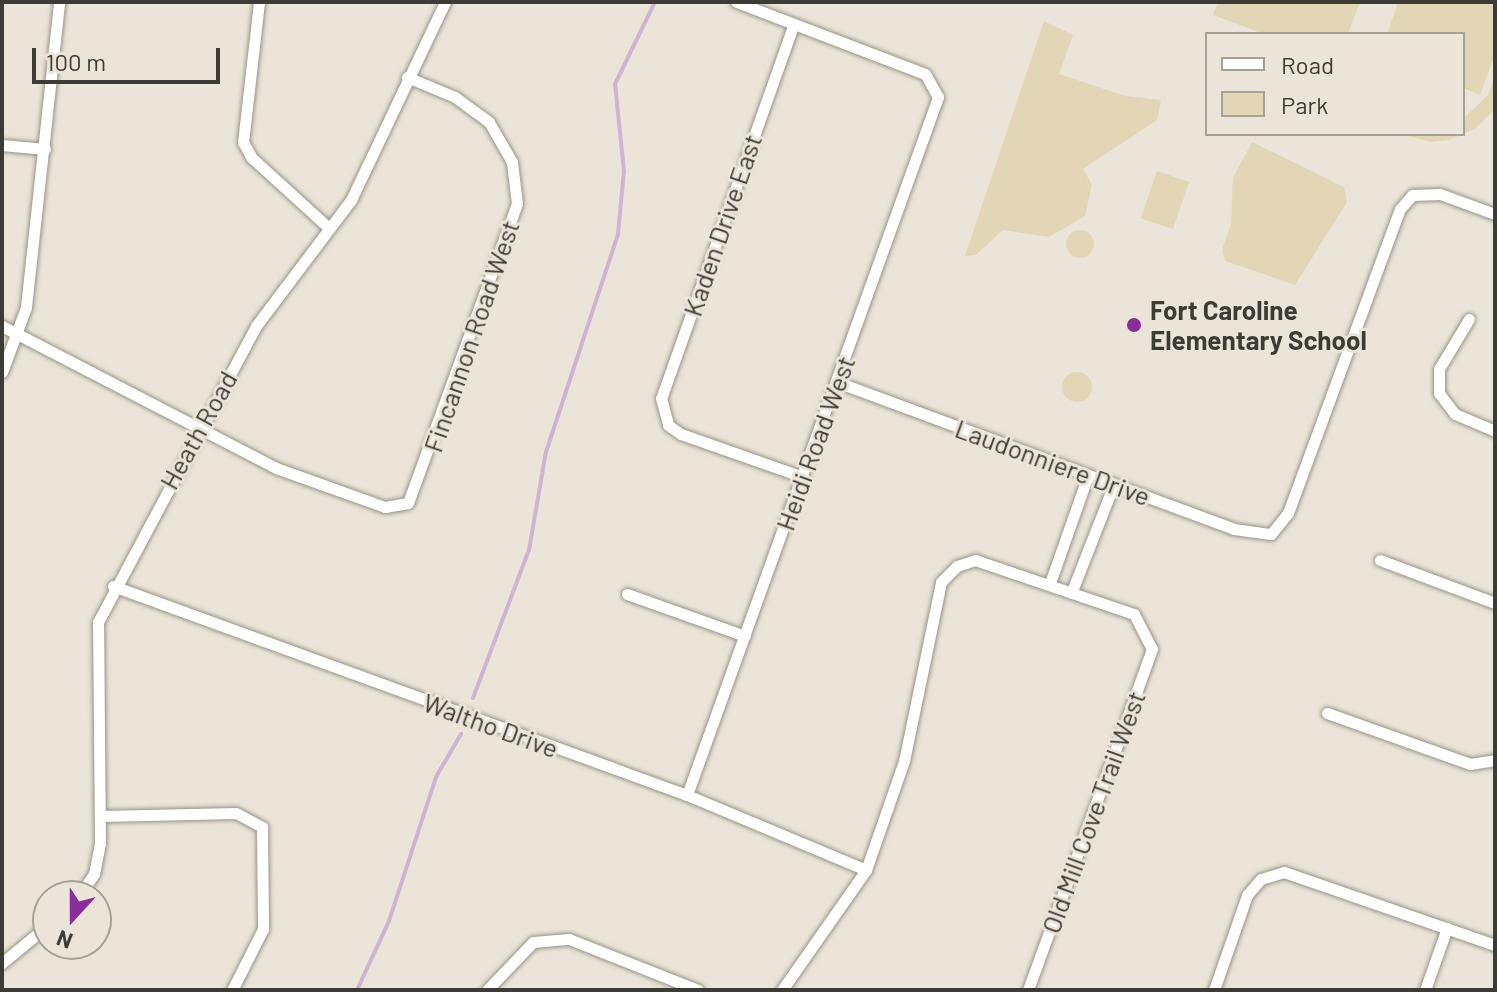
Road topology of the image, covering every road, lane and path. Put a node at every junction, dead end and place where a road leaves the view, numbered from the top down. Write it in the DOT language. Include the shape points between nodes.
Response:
graph roads {
  1 [pos="59,2"];
  2 [pos="259,2"];
  3 [pos="445,2"];
  4 [pos="736,2"];
  5 [pos="793,26"];
  6 [pos="407,77"];
  7 [pos="2,145"];
  8 [pos="45,149"];
  9 [pos="1495,214"];
  10 [pos="329,228"];
  11 [pos="1469,319"];
  12 [pos="2,326"];
  13 [pos="19,335"];
  14 [pos="2,372"];
  15 [pos="837,382"];
  16 [pos="197,429"];
  17 [pos="1495,431"];
  18 [pos="1088,475"];
  19 [pos="803,477"];
  20 [pos="1114,484"];
  21 [pos="1380,560"];
  22 [pos="1050,583"];
  23 [pos="113,586"];
  24 [pos="1072,591"];
  25 [pos="627,594"];
  26 [pos="1495,603"];
  27 [pos="745,636"];
  28 [pos="1327,713"];
  29 [pos="1495,760"];
  30 [pos="687,795"];
  31 [pos="101,816"];
  32 [pos="866,870"];
  33 [pos="90,880"];
  34 [pos="1447,928"];
  35 [pos="32,938"];
  36 [pos="1495,945"];
  37 [pos="2,963"];
  38 [pos="232,990"];
  39 [pos="487,990"];
  40 [pos="698,990"];
  41 [pos="782,990"];
  42 [pos="1028,990"];
  43 [pos="1214,990"];
  44 [pos="1425,990"];
  1 -- 8 [label="street"];
  2 -- 10 [label="street" via="243,142 252,158"];
  3 -- 6 [label="street, Heath Road"];
  4 -- 5 [label="street"];
  5 -- 15 [label="street, Heidi Road West" via="925,74 937,90 935,113"];
  5 -- 19 [label="street, Kaden Drive East" via="661,398 668,425"];
  6 -- 10 [label="street, Heath Road" via="351,200"];
  6 -- 16 [label="street, Fincannon Road West" via="455,97 489,122 512,162 517,204 408,503 385,507 326,488"];
  7 -- 8 [label="street"];
  8 -- 13 [label="street"];
  9 -- 20 [label="street, Laudonniere Drive" via="1440,194 1412,195 1391,228 1288,513 1271,534 1234,529"];
  10 -- 16 [label="street, Heath Road" via="256,326"];
  11 -- 17 [label="street" via="1439,369 1439,393 1455,414"];
  12 -- 13 [label="street"];
  13 -- 14 [label="street"];
  13 -- 16 [label="street"];
  15 -- 18 [label="street, Laudonniere Drive"];
  15 -- 19 [label="street, Heidi Road West"];
  16 -- 23 [label="street, Heath Road"];
  18 -- 20 [label="street, Laudonniere Drive"];
  18 -- 22 [label="street"];
  19 -- 27 [label="street, Heidi Road West"];
  20 -- 24 [label="street"];
  21 -- 26 [label="street"];
  22 -- 24 [label="street"];
  22 -- 32 [label="street" via="988,561 957,566 941,582 904,761"];
  23 -- 30 [label="street, Waltho Drive"];
  23 -- 31 [label="street, Heath Road" via="94,640"];
  24 -- 42 [label="street, Old Mill Cove Trail West" via="1134,614 1149,633 1152,649"];
  25 -- 27 [label="street"];
  27 -- 30 [label="street, Heidi Road West"];
  28 -- 29 [label="street" via="1470,764"];
  30 -- 32 [label="street, Waltho Drive"];
  31 -- 33 [label="street, Heath Road"];
  31 -- 38 [label="street" via="236,813 262,827 263,929"];
  32 -- 41 [label="street"];
  34 -- 36 [label="street"];
  34 -- 43 [label="street" via="1297,873 1267,875 1247,895"];
  34 -- 44 [label="street"];
  35 -- 37 [label="street"];
  39 -- 40 [label="street" via="539,939 569,939"];
}
